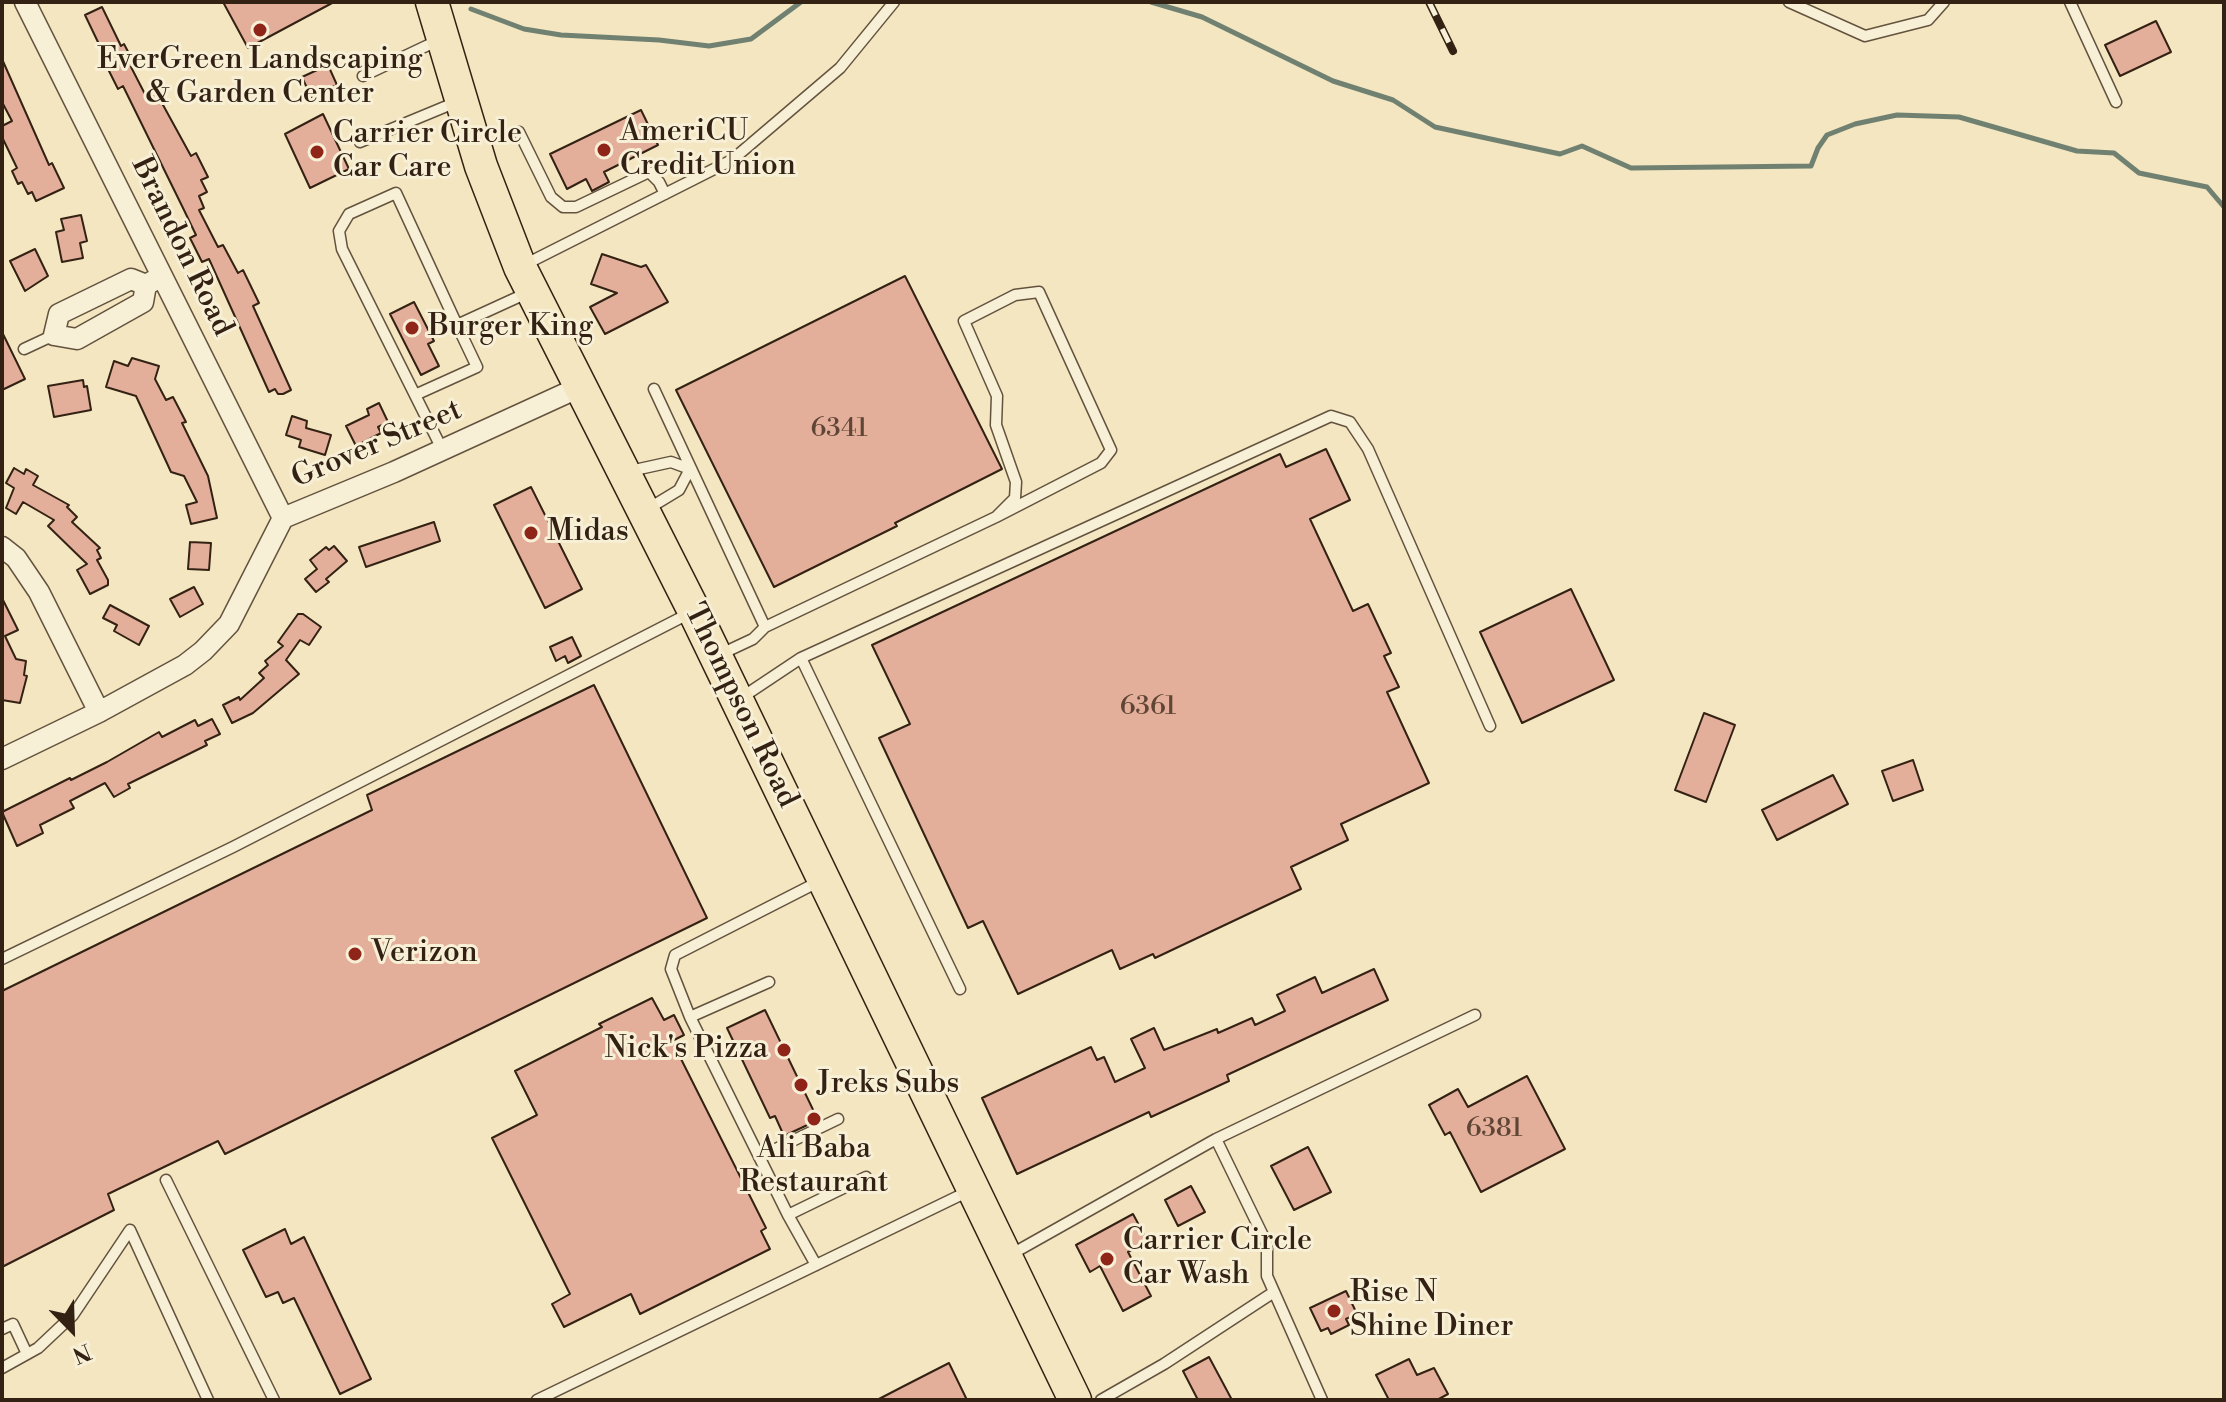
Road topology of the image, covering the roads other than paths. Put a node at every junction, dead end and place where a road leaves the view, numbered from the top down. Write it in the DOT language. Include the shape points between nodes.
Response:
graph roads {
  1 [pos="25,2"];
  2 [pos="432,2"];
  3 [pos="894,2"];
  4 [pos="1789,2"];
  5 [pos="1944,2"];
  6 [pos="2070,2"];
  7 [pos="443,38"];
  8 [pos="363,76"];
  9 [pos="461,100"];
  10 [pos="2116,102"];
  11 [pos="519,132"];
  12 [pos="360,142"];
  13 [pos="665,194"];
  14 [pos="526,279"];
  15 [pos="154,281"];
  16 [pos="457,325"];
  17 [pos="54,335"];
  18 [pos="24,349"];
  19 [pos="582,386"];
  20 [pos="654,389"];
  21 [pos="415,395"];
  22 [pos="443,451"];
  23 [pos="690,469"];
  24 [pos="625,472"];
  25 [pos="644,511"];
  26 [pos="996,517"];
  27 [pos="283,518"];
  28 [pos="2,547"];
  29 [pos="694,611"];
  30 [pos="765,627"];
  31 [pos="715,656"];
  32 [pos="801,658"];
  33 [pos="737,700"];
  34 [pos="99,712"];
  35 [pos="1490,726"];
  36 [pos="2,759"];
  37 [pos="823,879"];
  38 [pos="2,959"];
  39 [pos="769,982"];
  40 [pos="960,989"];
  41 [pos="1475,1015"];
  42 [pos="690,1017"];
  43 [pos="838,1119"];
  44 [pos="1216,1139"];
  45 [pos="759,1157"];
  46 [pos="866,1177"];
  47 [pos="166,1180"];
  48 [pos="972,1189"];
  49 [pos="788,1215"];
  50 [pos="1005,1258"];
  51 [pos="816,1265"];
  52 [pos="1274,1292"];
  53 [pos="2,1329"];
  54 [pos="27,1354"];
  55 [pos="2,1368"];
  56 [pos="208,1400"];
  57 [pos="274,1400"];
  58 [pos="537,1400"];
  59 [pos="1075,1400"];
  60 [pos="1101,1400"];
  61 [pos="1322,1400"];
  1 -- 15 [label="street, Brandon Road"];
  2 -- 7 [label="main road, Thompson Road"];
  3 -- 13 [label="lane" via="840,68 732,160"];
  4 -- 5 [label="lane" via="1865,36 1928,20"];
  6 -- 10 [label="lane"];
  7 -- 8 [label="lane"];
  7 -- 9 [label="main road, Thompson Road"];
  9 -- 12 [label="lane"];
  9 -- 14 [label="main road, Thompson Road"];
  11 -- 13 [label="lane" via="551,197 563,207 576,207 649,172"];
  13 -- 14 [label="lane"];
  14 -- 16 [label="lane"];
  14 -- 19 [label="main road, Thompson Road"];
  15 -- 17 [label="street" via="143,302 77,339"];
  15 -- 17 [label="street" via="131,279 59,314"];
  15 -- 27 [label="street, Brandon Road"];
  16 -- 21 [label="lane" via="477,367"];
  16 -- 21 [label="lane" via="396,193 349,214 339,231 342,249"];
  17 -- 18 [label="lane"];
  19 -- 22 [label="street, Grover Street"];
  19 -- 24 [label="main road, Thompson Road"];
  20 -- 23 [label="lane"];
  21 -- 22 [label="lane"];
  22 -- 27 [label="street, Grover Street"];
  23 -- 24 [label="lane" via="671,462"];
  23 -- 25 [label="lane" via="679,490"];
  23 -- 30 [label="lane"];
  24 -- 25 [label="main road, Thompson Road"];
  25 -- 29 [label="main road, Thompson Road"];
  26 -- 26 [label="lane" via="1015,498 1016,482 996,425 997,396 964,321 1015,295 1039,292 1111,450 1101,463"];
  26 -- 30 [label="lane"];
  27 -- 34 [label="street, Grover Street" via="244,599 212,642 185,665"];
  28 -- 34 [label="street" via="39,592"];
  29 -- 31 [label="main road, Thompson Road"];
  29 -- 38 [label="lane"];
  30 -- 31 [label="lane" via="753,639"];
  31 -- 33 [label="main road, Thompson Road"];
  32 -- 33 [label="lane"];
  32 -- 35 [label="lane" via="1331,416 1350,422 1368,449"];
  32 -- 40 [label="lane"];
  33 -- 37 [label="main road, Thompson Road"];
  34 -- 36 [label="street, Grover Street"];
  37 -- 42 [label="lane" via="675,955 671,969"];
  37 -- 48 [label="main road, Thompson Road"];
  39 -- 42 [label="lane"];
  41 -- 44 [label="lane"];
  42 -- 45 [label="lane"];
  43 -- 45 [label="lane"];
  44 -- 50 [label="lane"];
  44 -- 52 [label="lane" via="1267,1244 1267,1276"];
  45 -- 49 [label="lane"];
  46 -- 49 [label="lane"];
  47 -- 57 [label="lane"];
  48 -- 50 [label="main road, Thompson Road"];
  48 -- 51 [label="lane"];
  49 -- 51 [label="lane"];
  50 -- 59 [label="main road, Thompson Road"];
  51 -- 58 [label="lane"];
  52 -- 60 [label="lane"];
  52 -- 61 [label="lane"];
  53 -- 54 [label="lane" via="13,1324"];
  54 -- 55 [label="lane"];
  54 -- 56 [label="lane" via="73,1315 130,1230"];
}
